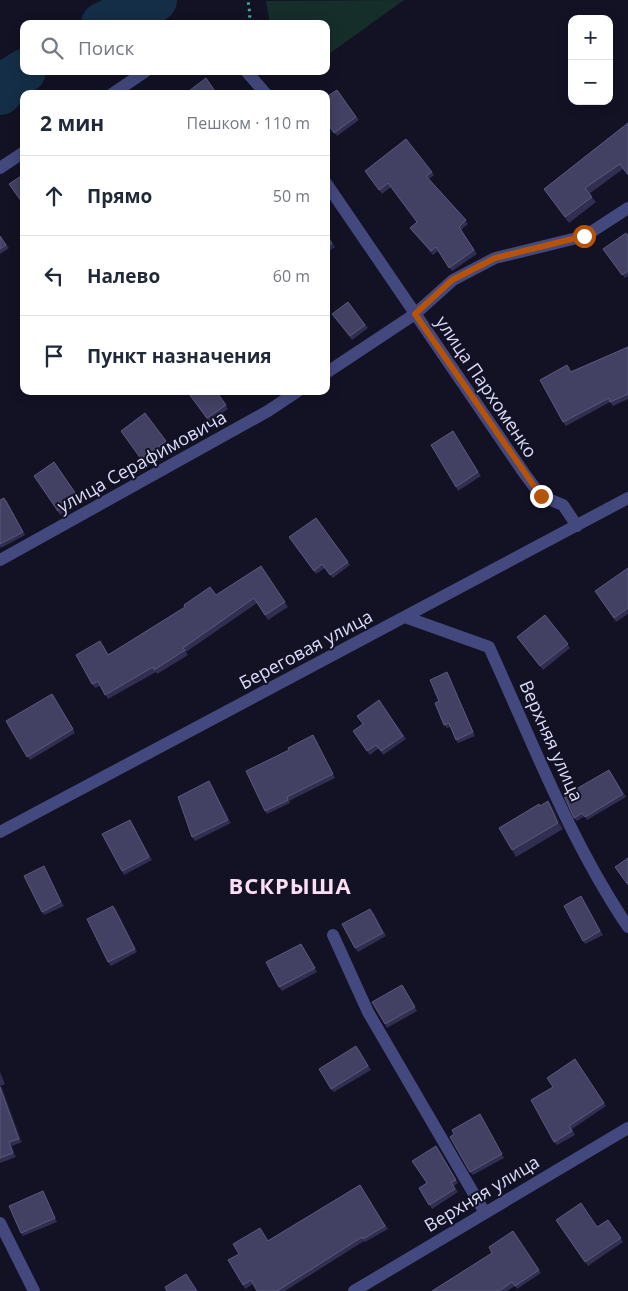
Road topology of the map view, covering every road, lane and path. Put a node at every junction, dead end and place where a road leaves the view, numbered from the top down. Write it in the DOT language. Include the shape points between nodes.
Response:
graph roads {
  1 [pos="248,0"];
  2 [pos="249,20"];
  3 [pos="140,75"];
  4 [pos="249,75"];
  5 [pos="118,90"];
  6 [pos="263,90"];
  7 [pos="20,155"];
  8 [pos="0,168"];
  9 [pos="330,189"];
  10 [pos="628,208"];
  11 [pos="415,314"];
  12 [pos="330,370"];
  13 [pos="291,395"];
  14 [pos="628,498"];
  15 [pos="577,526"];
  16 [pos="0,560"];
  17 [pos="405,617"];
  18 [pos="0,832"];
  19 [pos="628,927"];
  20 [pos="332,935"];
  21 [pos="628,1128"];
  22 [pos="485,1213"];
  23 [pos="0,1224"];
  24 [pos="34,1291"];
  25 [pos="354,1291"];
  1 -- 2 [label="path"];
  3 -- 5 [label="street"];
  4 -- 6 [label="street"];
  7 -- 8 [label="street"];
  9 -- 11 [label="street, улица Пархоменко"];
  10 -- 11 [label="street" via="584,236 495,258 452,280"];
  11 -- 12 [label="street"];
  11 -- 15 [label="street, улица Пархоменко" via="541,496 563,505"];
  13 -- 16 [label="street, улица Серафимовича" via="218,440"];
  14 -- 15 [label="street, Береговая улица"];
  15 -- 17 [label="street, Береговая улица"];
  17 -- 18 [label="street, Береговая улица"];
  17 -- 19 [label="street, Верхняя улица" via="490,647 572,828"];
  20 -- 22 [label="street" via="368,1012"];
  21 -- 22 [label="street, Верхняя улица"];
  22 -- 25 [label="street, Верхняя улица"];
  23 -- 24 [label="street"];
}
